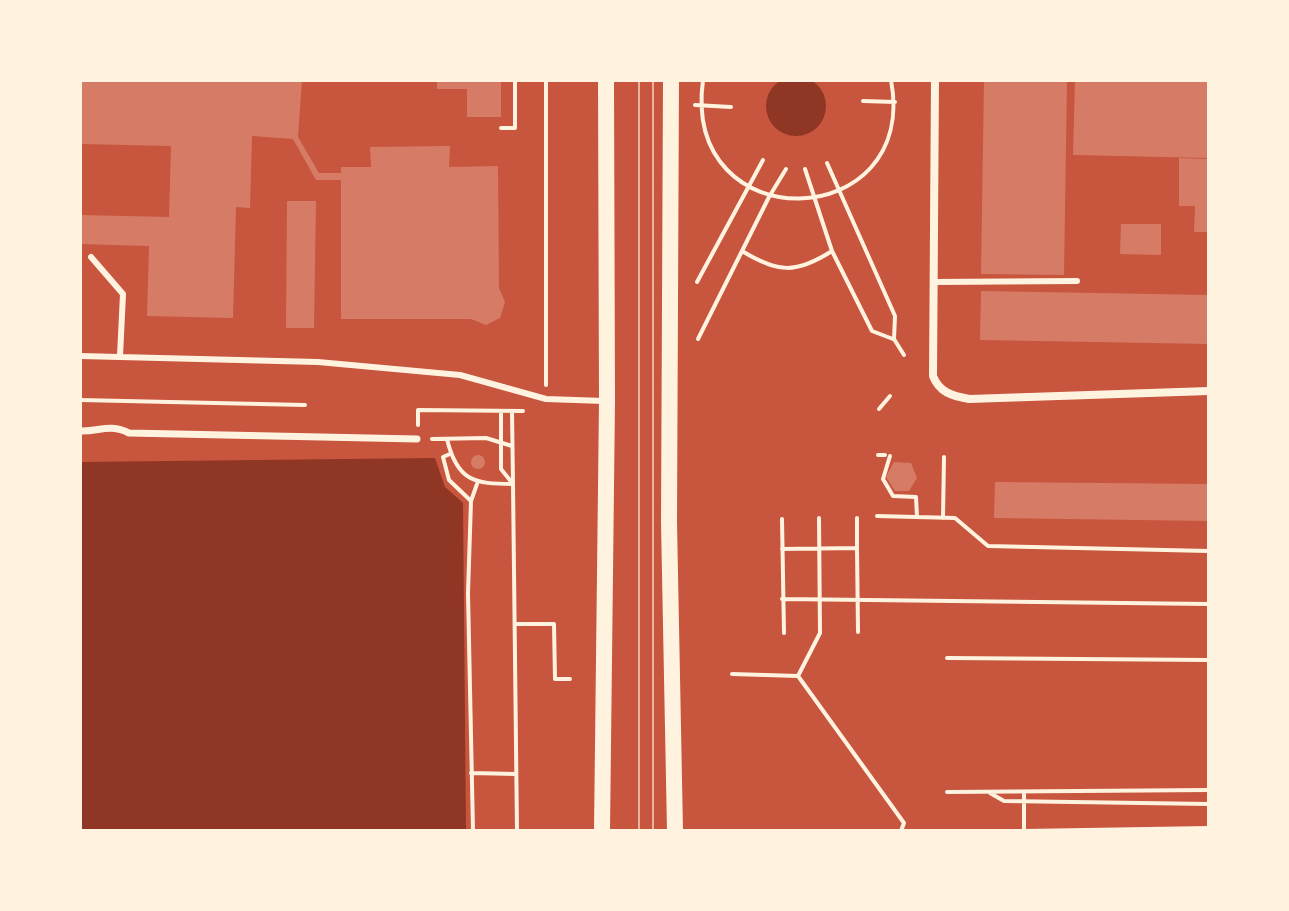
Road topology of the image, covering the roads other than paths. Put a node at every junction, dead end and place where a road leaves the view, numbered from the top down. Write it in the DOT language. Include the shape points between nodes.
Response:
graph roads {
  1 [pos="606,80"];
  2 [pos="671,80"];
  3 [pos="935,80"];
  4 [pos="91,257"];
  5 [pos="1077,281"];
  6 [pos="933,282"];
  7 [pos="80,356"];
  8 [pos="120,356"];
  9 [pos="1209,391"];
  10 [pos="607,401"];
  11 [pos="80,431"];
  12 [pos="417,439"];
  13 [pos="675,829"];
  14 [pos="602,831"];
  1 -- 10 [label="main road"];
  2 -- 13 [label="main road" via="669,522"];
  3 -- 6 [label="street"];
  4 -- 8 [label="lane" via="123,294"];
  5 -- 6 [label="lane"];
  6 -- 9 [label="street" via="933,376 945,392 969,399"];
  7 -- 8 [label="lane"];
  8 -- 10 [label="lane" via="460,375 546,399"];
  10 -- 14 [label="main road"];
  11 -- 12 [label="street" via="100,426 129,433"];
}
